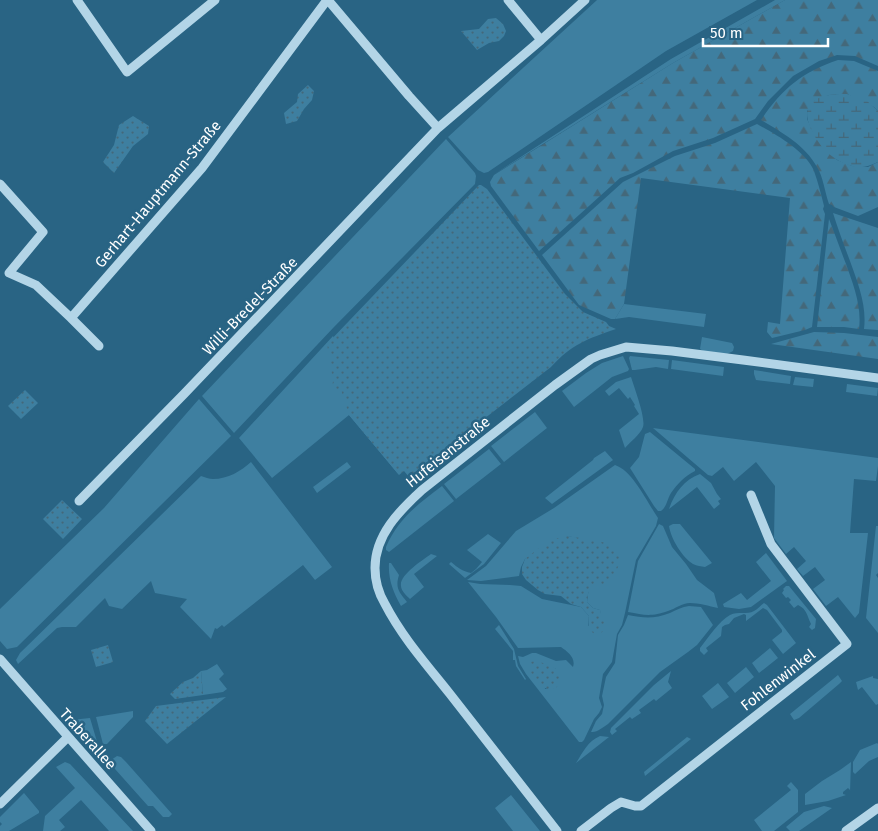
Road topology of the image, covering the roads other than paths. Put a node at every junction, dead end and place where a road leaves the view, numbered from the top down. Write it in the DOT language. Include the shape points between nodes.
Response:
graph roads {
  1 [pos="77,0"];
  2 [pos="215,0"];
  3 [pos="327,0"];
  4 [pos="508,0"];
  5 [pos="584,0"];
  6 [pos="541,40"];
  7 [pos="438,128"];
  8 [pos="0,184"];
  9 [pos="72,318"];
  10 [pos="99,346"];
  11 [pos="878,378"];
  12 [pos="751,495"];
  13 [pos="79,501"];
  14 [pos="2,662"];
  15 [pos="68,737"];
  16 [pos="0,804"];
  17 [pos="878,808"];
  18 [pos="151,831"];
  19 [pos="557,831"];
  20 [pos="581,831"];
  21 [pos="846,831"];
  1 -- 2 [label="street" via="127,72"];
  3 -- 7 [label="street"];
  3 -- 9 [label="street, Gerhart-Hauptmann-Straße" via="202,168"];
  4 -- 6 [label="street"];
  5 -- 6 [label="street, Willi-Bredel-Straße"];
  6 -- 7 [label="street, Willi-Bredel-Straße"];
  7 -- 13 [label="street, Willi-Bredel-Straße"];
  8 -- 9 [label="street" via="43,232 9,273 36,285"];
  9 -- 10 [label="street"];
  11 -- 19 [label="street, Hufeisenstraße" via="681,352 620,348 591,359 555,385 422,490 396,515 380,543 376,558 377,583 385,605 416,651"];
  12 -- 20 [label="street, Fohlenwinkel" via="771,544 847,644 641,806 621,802"];
  14 -- 15 [label="street, Traberallee"];
  15 -- 16 [label="street"];
  15 -- 18 [label="street, Traberallee"];
  17 -- 21 [label="street"];
}
